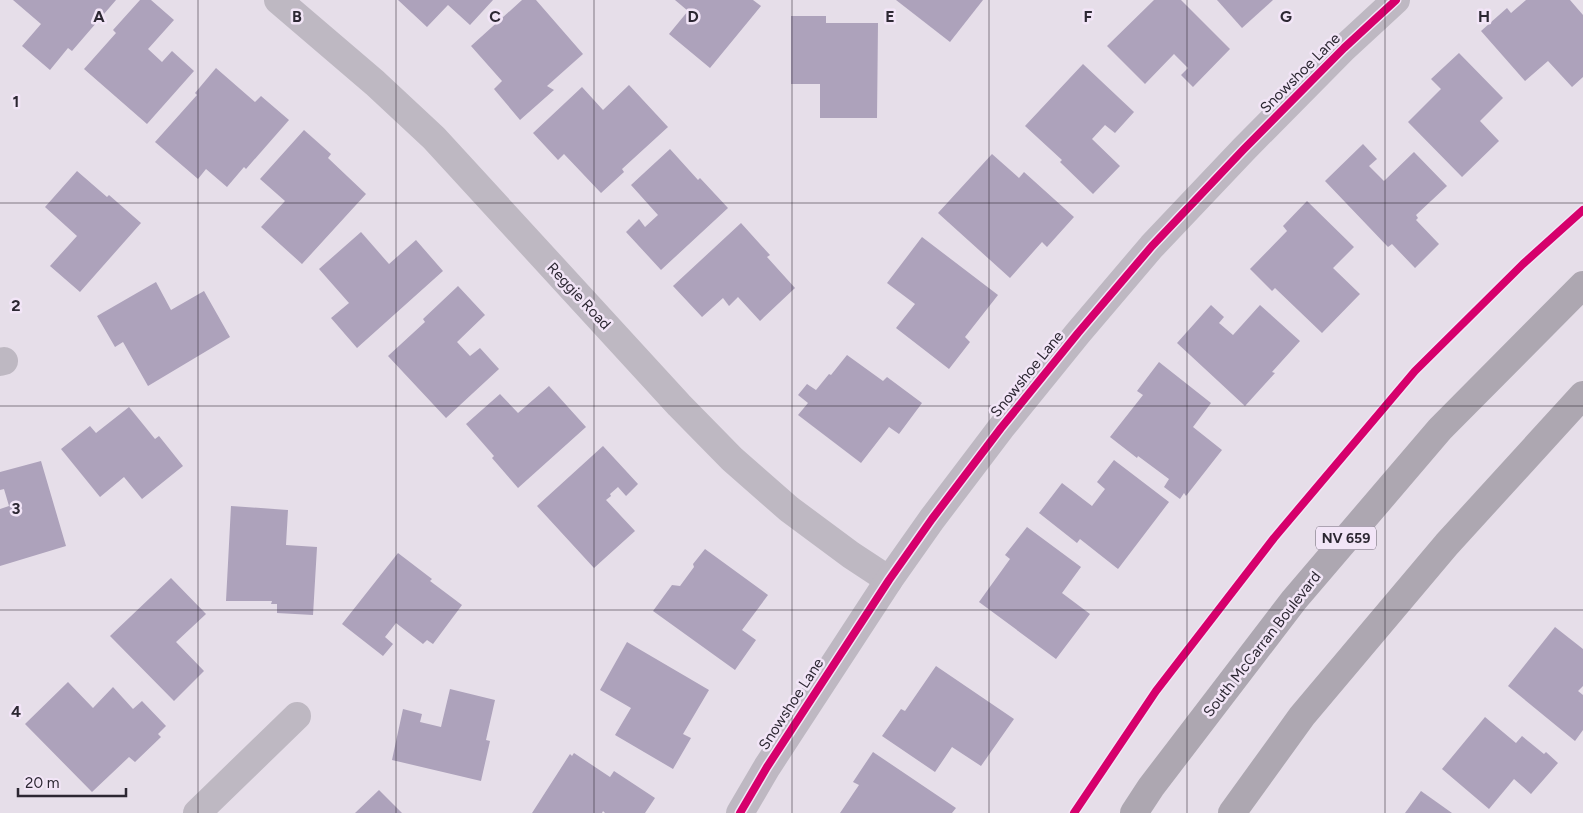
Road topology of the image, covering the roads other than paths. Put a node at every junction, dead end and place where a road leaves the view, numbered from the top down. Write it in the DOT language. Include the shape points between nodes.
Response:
graph roads {
  1 [pos="278,0"];
  2 [pos="1396,0"];
  3 [pos="1583,285"];
  4 [pos="1583,395"];
  5 [pos="889,580"];
  6 [pos="297,716"];
  7 [pos="197,813"];
  8 [pos="740,813"];
  9 [pos="1134,813"];
  10 [pos="1232,813"];
  1 -- 5 [label="street, Reggie Road" via="434,138 732,459 789,509"];
  2 -- 5 [label="street, Snowshoe Lane" via="1344,48 1152,246 1001,428"];
  3 -- 9 [label="main road, South McCarran Boulevard / NV 659" via="1440,429 1313,577"];
  4 -- 10 [label="main road" via="1446,544 1302,716"];
  5 -- 8 [label="street, Snowshoe Lane"];
  6 -- 7 [label="street"];
}
